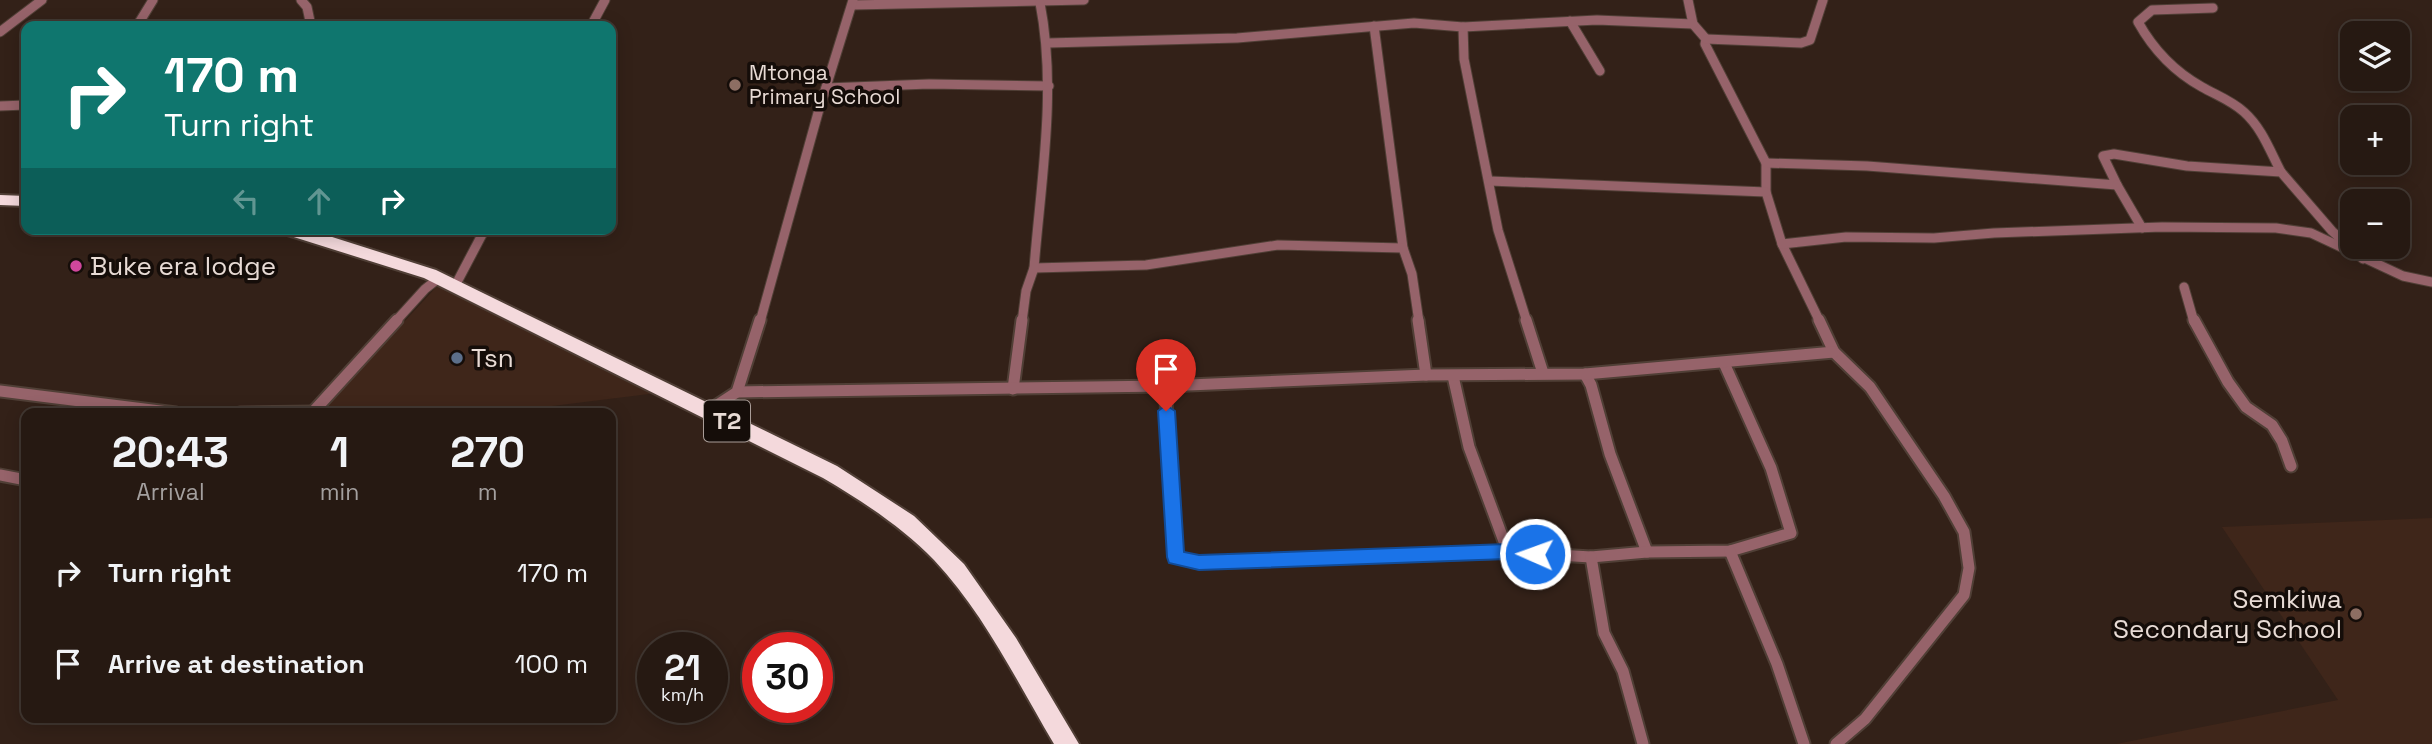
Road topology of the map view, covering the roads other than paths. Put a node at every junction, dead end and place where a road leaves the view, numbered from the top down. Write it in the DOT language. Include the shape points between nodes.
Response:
graph roads {
  1 [pos="42,0"];
  2 [pos="153,0"];
  3 [pos="301,0"];
  4 [pos="605,0"];
  5 [pos="1084,0"];
  6 [pos="1688,0"];
  7 [pos="1823,0"];
  8 [pos="853,3"];
  9 [pos="1040,3"];
  10 [pos="2213,8"];
  11 [pos="140,21"];
  12 [pos="310,21"];
  13 [pos="594,21"];
  14 [pos="1570,21"];
  15 [pos="1693,23"];
  16 [pos="1374,26"];
  17 [pos="1463,27"];
  18 [pos="0,32"];
  19 [pos="1706,39"];
  20 [pos="1048,43"];
  21 [pos="1600,71"];
  22 [pos="1049,86"];
  23 [pos="826,88"];
  24 [pos="21,105"];
  25 [pos="0,106"];
  26 [pos="1766,163"];
  27 [pos="2281,172"];
  28 [pos="1490,181"];
  29 [pos="2117,185"];
  30 [pos="1766,192"];
  31 [pos="0,200"];
  32 [pos="21,201"];
  33 [pos="2143,228"];
  34 [pos="311,235"];
  35 [pos="481,235"];
  36 [pos="2340,238"];
  37 [pos="1782,244"];
  38 [pos="1403,248"];
  39 [pos="2340,248"];
  40 [pos="2363,259"];
  41 [pos="1034,268"];
  42 [pos="447,282"];
  43 [pos="2432,282"];
  44 [pos="2185,287"];
  45 [pos="1834,352"];
  46 [pos="1724,363"];
  47 [pos="1543,373"];
  48 [pos="1585,374"];
  49 [pos="1426,375"];
  50 [pos="1453,376"];
  51 [pos="1165,386"];
  52 [pos="1013,389"];
  53 [pos="0,391"];
  54 [pos="737,392"];
  55 [pos="136,408"];
  56 [pos="317,408"];
  57 [pos="708,411"];
  58 [pos="2291,466"];
  59 [pos="0,474"];
  60 [pos="21,479"];
  61 [pos="1730,551"];
  62 [pos="1507,552"];
  63 [pos="1647,552"];
  64 [pos="1591,557"];
  65 [pos="1066,744"];
  66 [pos="1643,744"];
  67 [pos="1804,744"];
  68 [pos="1836,744"];
  1 -- 18 [label="street"];
  2 -- 11 [label="street"];
  3 -- 12 [label="street"];
  4 -- 13 [label="street"];
  5 -- 9 [label="street"];
  6 -- 15 [label="street"];
  7 -- 19 [label="street" via="1810,40"];
  8 -- 9 [label="street"];
  8 -- 23 [label="street"];
  9 -- 20 [label="street"];
  10 -- 27 [label="street" via="2152,10 2137,22 2148,44 2198,84 2242,109"];
  14 -- 15 [label="street"];
  14 -- 17 [label="street"];
  14 -- 21 [label="street"];
  15 -- 19 [label="street"];
  16 -- 17 [label="street"];
  16 -- 20 [label="street" via="1237,38"];
  16 -- 38 [label="street"];
  17 -- 28 [label="street" via="1464,59"];
  19 -- 26 [label="street"];
  20 -- 22 [label="street"];
  22 -- 23 [label="street"];
  22 -- 41 [label="street"];
  23 -- 54 [label="street"];
  24 -- 25 [label="street"];
  26 -- 29 [label="street"];
  26 -- 30 [label="street"];
  27 -- 29 [label="street" via="2103,156"];
  27 -- 36 [label="street"];
  28 -- 30 [label="street"];
  28 -- 47 [label="street" via="1497,230"];
  29 -- 33 [label="street"];
  30 -- 37 [label="street"];
  31 -- 32 [label="highway"];
  33 -- 37 [label="street" via="1934,238 1846,237"];
  33 -- 39 [label="street" via="2230,226 2311,233"];
  34 -- 42 [label="highway, T2"];
  35 -- 42 [label="street"];
  37 -- 45 [label="street"];
  38 -- 41 [label="street" via="1278,245 1146,265"];
  38 -- 49 [label="street" via="1412,274"];
  40 -- 43 [label="street"];
  41 -- 52 [label="street" via="1026,291"];
  42 -- 56 [label="street" via="425,289"];
  42 -- 57 [label="highway, T2"];
  44 -- 58 [label="street" via="2194,324 2228,382 2246,407 2272,425"];
  45 -- 46 [label="street"];
  45 -- 68 [label="street" via="1870,387 1944,496 1964,532 1969,568 1964,595 1865,719"];
  46 -- 48 [label="street"];
  46 -- 61 [label="street" via="1787,514 1790,533"];
  47 -- 48 [label="street"];
  47 -- 50 [label="street"];
  48 -- 63 [label="street"];
  49 -- 50 [label="street"];
  49 -- 51 [label="street"];
  50 -- 62 [label="street" via="1469,447"];
  51 -- 52 [label="street"];
  51 -- 62 [label="street" via="1176,557 1199,563"];
  52 -- 54 [label="street"];
  53 -- 55 [label="street"];
  54 -- 57 [label="street"];
  57 -- 65 [label="highway, T2" via="879,500 922,536 970,586"];
  59 -- 60 [label="street"];
  61 -- 63 [label="street"];
  61 -- 67 [label="street"];
  62 -- 64 [label="street"];
  63 -- 64 [label="street"];
  64 -- 66 [label="street" via="1604,633 1623,671"];
}
